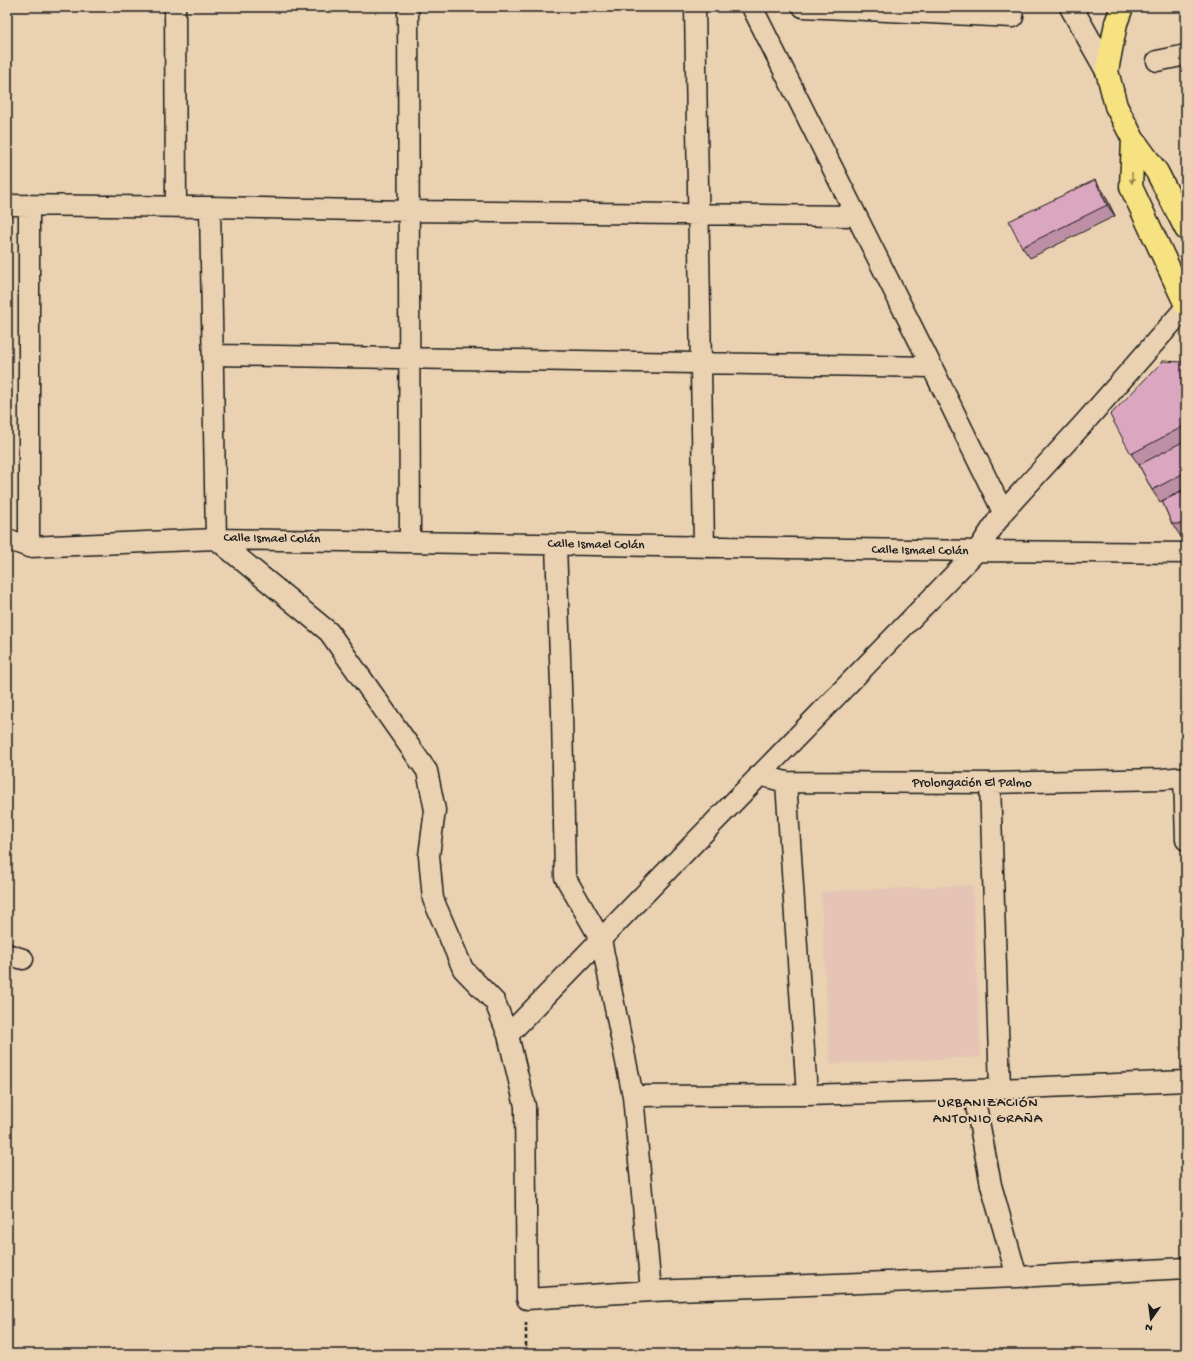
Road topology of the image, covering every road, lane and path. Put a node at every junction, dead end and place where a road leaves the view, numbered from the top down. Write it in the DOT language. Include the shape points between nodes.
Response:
graph roads {
  1 [pos="174,7"];
  2 [pos="408,7"];
  3 [pos="694,7"];
  4 [pos="752,7"];
  5 [pos="803,7"];
  6 [pos="1071,7"];
  7 [pos="1122,7"];
  8 [pos="1013,17"];
  9 [pos="1186,55"];
  10 [pos="1157,61"];
  11 [pos="1107,71"];
  12 [pos="1133,139"];
  13 [pos="7,205"];
  14 [pos="29,205"];
  15 [pos="176,206"];
  16 [pos="210,207"];
  17 [pos="409,212"];
  18 [pos="698,214"];
  19 [pos="856,216"];
  20 [pos="1186,229"];
  21 [pos="1186,306"];
  22 [pos="213,355"];
  23 [pos="409,358"];
  24 [pos="701,363"];
  25 [pos="932,367"];
  26 [pos="1002,512"];
  27 [pos="7,539"];
  28 [pos="216,539"];
  29 [pos="410,542"];
  30 [pos="556,545"];
  31 [pos="30,547"];
  32 [pos="704,547"];
  33 [pos="977,551"];
  34 [pos="1186,553"];
  35 [pos="759,775"];
  36 [pos="1185,777"];
  37 [pos="786,782"];
  38 [pos="990,783"];
  39 [pos="1186,840"];
  40 [pos="601,940"];
  41 [pos="508,1035"];
  42 [pos="1186,1081"];
  43 [pos="1000,1088"];
  44 [pos="973,1090"];
  45 [pos="807,1095"];
  46 [pos="633,1096"];
  47 [pos="1186,1268"];
  48 [pos="1017,1277"];
  49 [pos="650,1291"];
  50 [pos="527,1299"];
  51 [pos="526,1354"];
  1 -- 15 [label="street"];
  2 -- 17 [label="street"];
  3 -- 18 [label="street"];
  4 -- 19 [label="street"];
  5 -- 8 [label="street"];
  6 -- 11 [label="street"];
  7 -- 11 [label="main road" via="1116,23"];
  9 -- 10 [label="street"];
  11 -- 12 [label="main road" via="1116,106"];
  12 -- 20 [label="main road" via="1157,172"];
  12 -- 21 [label="main road, one-way" via="1131,187"];
  13 -- 14 [label="street"];
  14 -- 15 [label="street"];
  14 -- 31 [label="street"];
  15 -- 16 [label="street"];
  16 -- 17 [label="street"];
  16 -- 22 [label="street"];
  17 -- 18 [label="street"];
  17 -- 23 [label="street"];
  18 -- 19 [label="street"];
  18 -- 24 [label="street"];
  19 -- 25 [label="street"];
  21 -- 26 [label="street"];
  22 -- 23 [label="street"];
  22 -- 28 [label="street"];
  23 -- 24 [label="street"];
  23 -- 29 [label="street"];
  24 -- 25 [label="street"];
  24 -- 32 [label="street"];
  25 -- 26 [label="street"];
  26 -- 33 [label="street"];
  27 -- 31 [label="street, Calle Ismael Colán"];
  28 -- 29 [label="street, Calle Ismael Colán"];
  28 -- 31 [label="street, Calle Ismael Colán"];
  28 -- 41 [label="street" via="329,632 427,771 435,810 429,856 433,899 463,968 495,1002"];
  29 -- 30 [label="street, Calle Ismael Colán"];
  30 -- 32 [label="street, Calle Ismael Colán"];
  30 -- 40 [label="street" via="565,877"];
  32 -- 33 [label="street, Calle Ismael Colán"];
  33 -- 34 [label="street, Calle Ismael Colán"];
  33 -- 35 [label="street"];
  35 -- 37 [label="street, Prolongación El Palmo"];
  35 -- 40 [label="street"];
  36 -- 38 [label="street, Prolongación El Palmo"];
  36 -- 39 [label="street"];
  37 -- 38 [label="street, Prolongación El Palmo"];
  37 -- 45 [label="street"];
  38 -- 43 [label="street"];
  40 -- 41 [label="street"];
  40 -- 46 [label="street"];
  41 -- 50 [label="street" via="524,1106"];
  42 -- 43 [label="street"];
  43 -- 44 [label="street"];
  44 -- 45 [label="street"];
  44 -- 48 [label="street" via="991,1185"];
  45 -- 46 [label="street"];
  46 -- 49 [label="street"];
  47 -- 48 [label="street"];
  48 -- 49 [label="street"];
  49 -- 50 [label="street"];
  50 -- 51 [label="path"];
}
